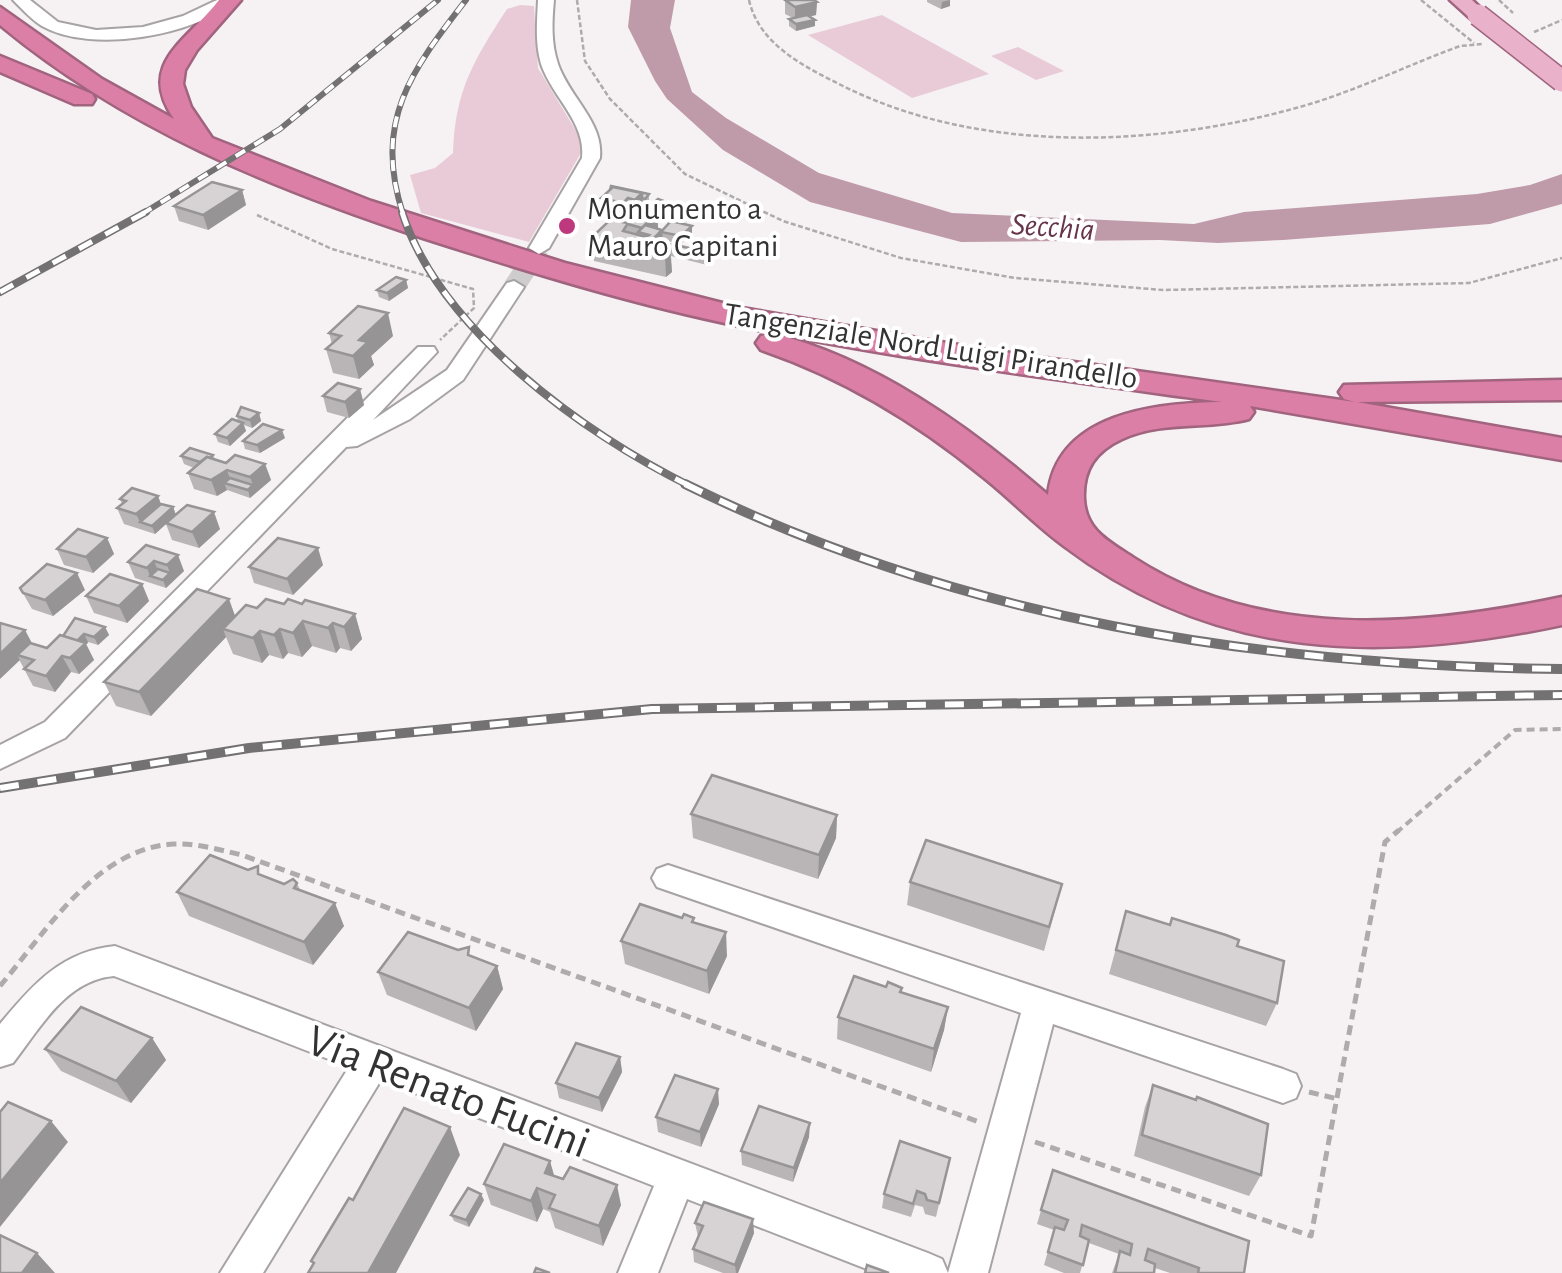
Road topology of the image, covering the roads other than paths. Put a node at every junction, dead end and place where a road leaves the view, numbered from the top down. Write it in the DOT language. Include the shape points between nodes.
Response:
graph roads {
  1 [pos="22,0"];
  2 [pos="229,0"];
  3 [pos="546,0"];
  4 [pos="1460,0"];
  5 [pos="0,5"];
  6 [pos="0,14"];
  7 [pos="49,24"];
  8 [pos="0,35"];
  9 [pos="0,63"];
  10 [pos="1562,81"];
  11 [pos="89,102"];
  12 [pos="202,142"];
  13 [pos="538,248"];
  14 [pos="514,288"];
  15 [pos="720,327"];
  16 [pos="426,352"];
  17 [pos="395,384"];
  18 [pos="1188,386"];
  19 [pos="1562,390"];
  20 [pos="432,392"];
  21 [pos="1273,412"];
  22 [pos="1489,440"];
  23 [pos="1562,449"];
  24 [pos="325,452"];
  25 [pos="1562,462"];
  26 [pos="1078,539"];
  27 [pos="1562,611"];
  28 [pos="0,758"];
  29 [pos="668,878"];
  30 [pos="1040,1007"];
  31 [pos="0,1052"];
  32 [pos="372,1062"];
  33 [pos="1283,1086"];
  34 [pos="678,1177"];
  35 [pos="240,1273"];
  36 [pos="638,1273"];
  37 [pos="928,1273"];
  38 [pos="968,1273"];
  1 -- 7 [label="street"];
  2 -- 7 [label="street" via="146,30 96,34"];
  2 -- 12 [label="highway" via="180,57 170,81"];
  3 -- 13 [label="street" via="550,66 593,140 590,158"];
  4 -- 10 [label="main road, bridge"];
  5 -- 7 [label="highway"];
  6 -- 12 [label="highway, Tangenziale Nord Luigi Pirandello" via="64,64"];
  8 -- 11 [label="highway, Tangenziale Nord Luigi Pirandello"];
  9 -- 11 [label="highway"];
  11 -- 15 [label="highway, Tangenziale Nord Luigi Pirandello" via="186,156 397,240"];
  12 -- 18 [label="highway, Tangenziale Nord Luigi Pirandello" via="364,209 549,270 785,327"];
  14 -- 20 [label="street" via="455,375"];
  15 -- 21 [label="highway, Tangenziale Nord Luigi Pirandello" via="990,376"];
  15 -- 26 [label="highway" via="790,348 866,382 987,462"];
  16 -- 17 [label="street"];
  17 -- 20 [label="street"];
  17 -- 24 [label="street"];
  18 -- 19 [label="highway" via="1316,393"];
  18 -- 22 [label="highway, Tangenziale Nord Luigi Pirandello"];
  20 -- 24 [label="street"];
  21 -- 22 [label="highway, Tangenziale Nord Luigi Pirandello"];
  21 -- 26 [label="highway" via="1169,415 1113,428 1086,447 1062,486"];
  22 -- 23 [label="highway, Tangenziale Nord Luigi Pirandello"];
  22 -- 25 [label="highway, Tangenziale Nord Luigi Pirandello"];
  24 -- 28 [label="street" via="56,730"];
  26 -- 27 [label="highway" via="1170,598 1243,622 1406,636"];
  29 -- 30 [label="street"];
  30 -- 33 [label="street"];
  30 -- 38 [label="street"];
  31 -- 32 [label="street, Via Renato Fucini" via="66,975 93,960 114,961"];
  32 -- 34 [label="street, Via Renato Fucini"];
  32 -- 35 [label="street"];
  34 -- 36 [label="street"];
  34 -- 37 [label="street, Via Renato Fucini"];
}
